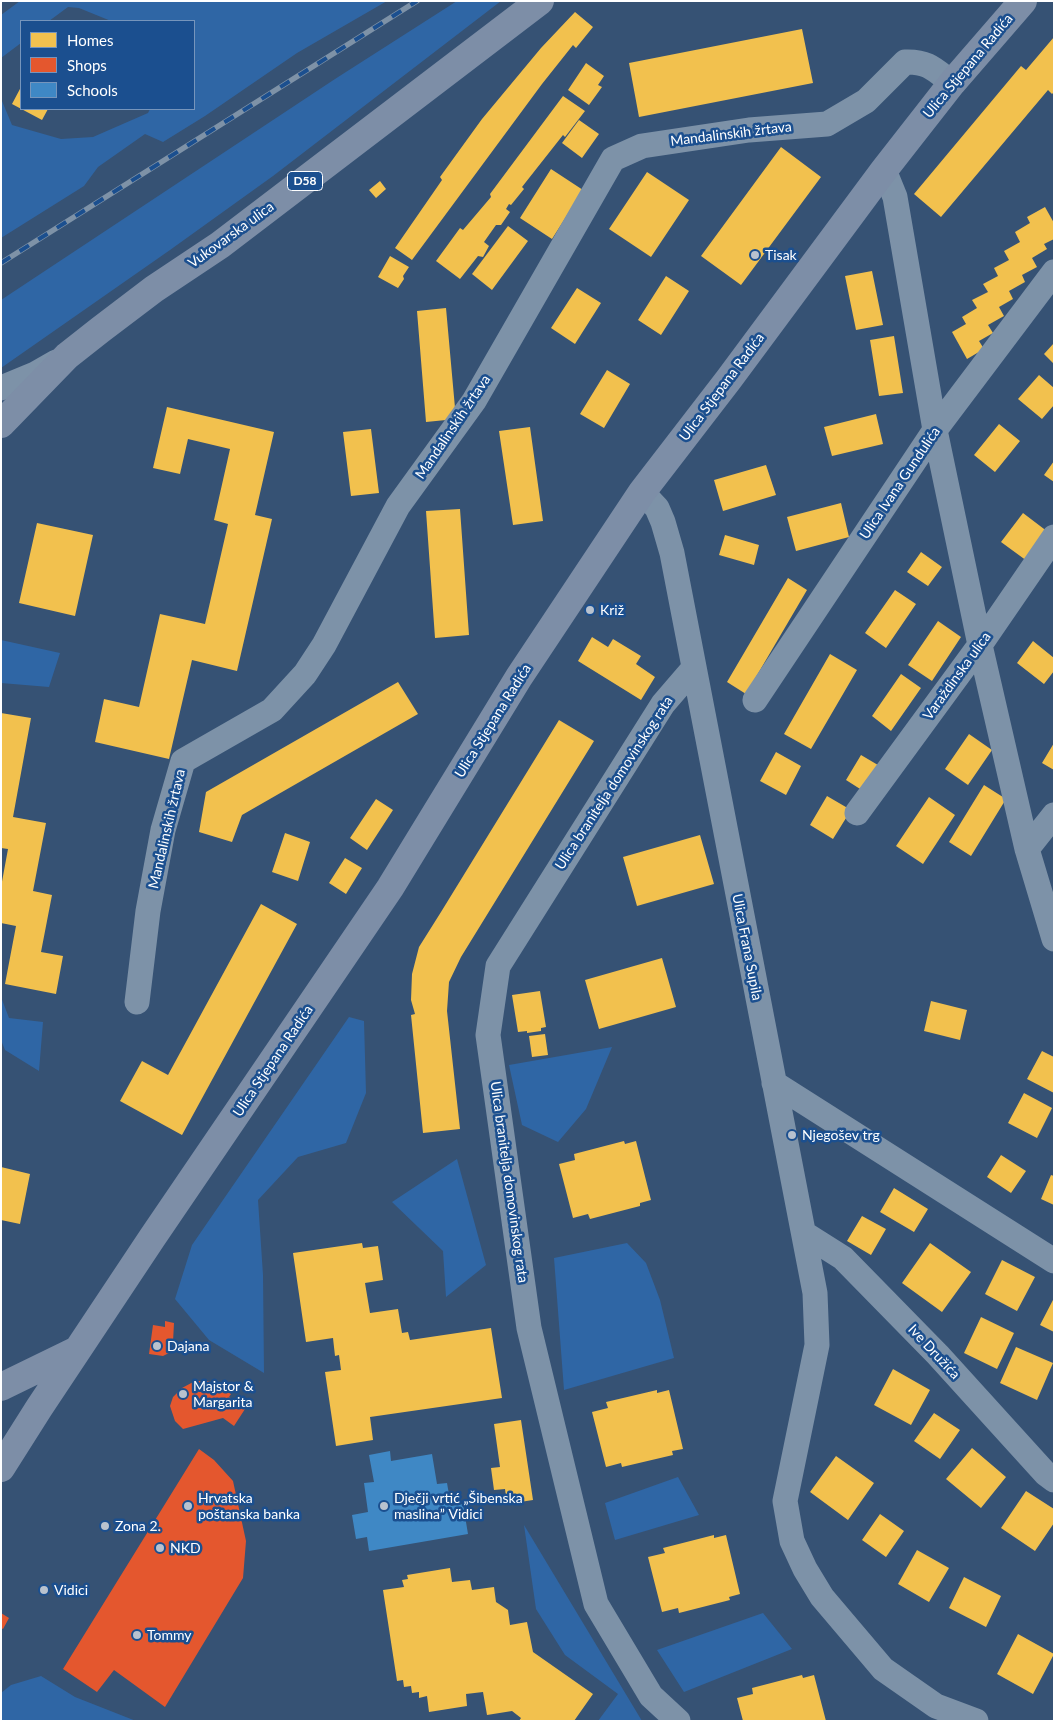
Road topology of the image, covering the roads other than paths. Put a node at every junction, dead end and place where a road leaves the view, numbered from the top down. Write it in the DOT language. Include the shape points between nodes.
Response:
graph roads {
  1 [pos="540,1"];
  2 [pos="1023,1"];
  3 [pos="952,83"];
  4 [pos="884,170"];
  5 [pos="1054,272"];
  6 [pos="67,356"];
  7 [pos="1,388"];
  8 [pos="1,424"];
  9 [pos="935,430"];
  10 [pos="642,492"];
  11 [pos="1054,537"];
  12 [pos="980,645"];
  13 [pos="694,668"];
  14 [pos="756,700"];
  15 [pos="857,813"];
  16 [pos="1054,815"];
  17 [pos="1027,848"];
  18 [pos="1054,939"];
  19 [pos="137,1002"];
  20 [pos="774,1083"];
  21 [pos="805,1234"];
  22 [pos="1054,1261"];
  23 [pos="78,1350"];
  24 [pos="1,1387"];
  25 [pos="1,1468"];
  26 [pos="1054,1480"];
  27 [pos="678,1721"];
  28 [pos="976,1721"];
  1 -- 6 [label="main road, Vukovarska ulica / D58" via="228,239 154,289"];
  2 -- 3 [label="main road, Ulica Stjepana Radića"];
  3 -- 4 [label="main road, Ulica Stjepana Radića"];
  3 -- 19 [label="street, Mandalinskih žrtava" via="919,61 905,62 866,101 827,124 750,130 642,146 612,158 474,400 398,506 324,645 305,674 272,710 183,761 162,839 148,910"];
  4 -- 9 [label="street" via="895,197"];
  4 -- 10 [label="main road, Ulica Stjepana Radića"];
  5 -- 9 [label="street, Ulica Ivana Gundulića"];
  6 -- 7 [label="street"];
  6 -- 8 [label="main road, Vukovarska ulica / D58"];
  9 -- 12 [label="street"];
  9 -- 14 [label="street, Ulica Ivana Gundulića"];
  10 -- 13 [label="street, Ulica Frana Supila" via="657,508 663,522"];
  10 -- 23 [label="main road, Ulica Stjepana Radića" via="518,677 390,888"];
  11 -- 12 [label="street, Varaždinska ulica"];
  12 -- 15 [label="street, Varaždinska ulica"];
  12 -- 17 [label="street"];
  13 -- 20 [label="street, Ulica Frana Supila"];
  13 -- 27 [label="street, Ulica branitelja domovinskog rata" via="663,704 498,966 488,1035 529,1328 596,1604 651,1696"];
  16 -- 17 [label="street"];
  17 -- 18 [label="street"];
  20 -- 21 [label="street, Ulica Frana Supila"];
  20 -- 22 [label="street"];
  21 -- 26 [label="street, Ive Družića" via="843,1258"];
  21 -- 28 [label="street, Ulica Frana Supila" via="816,1293 817,1345 785,1501 792,1540 822,1597 883,1669 936,1706"];
  23 -- 24 [label="main road"];
  23 -- 25 [label="main road, Ulica Stjepana Radića"];
}
